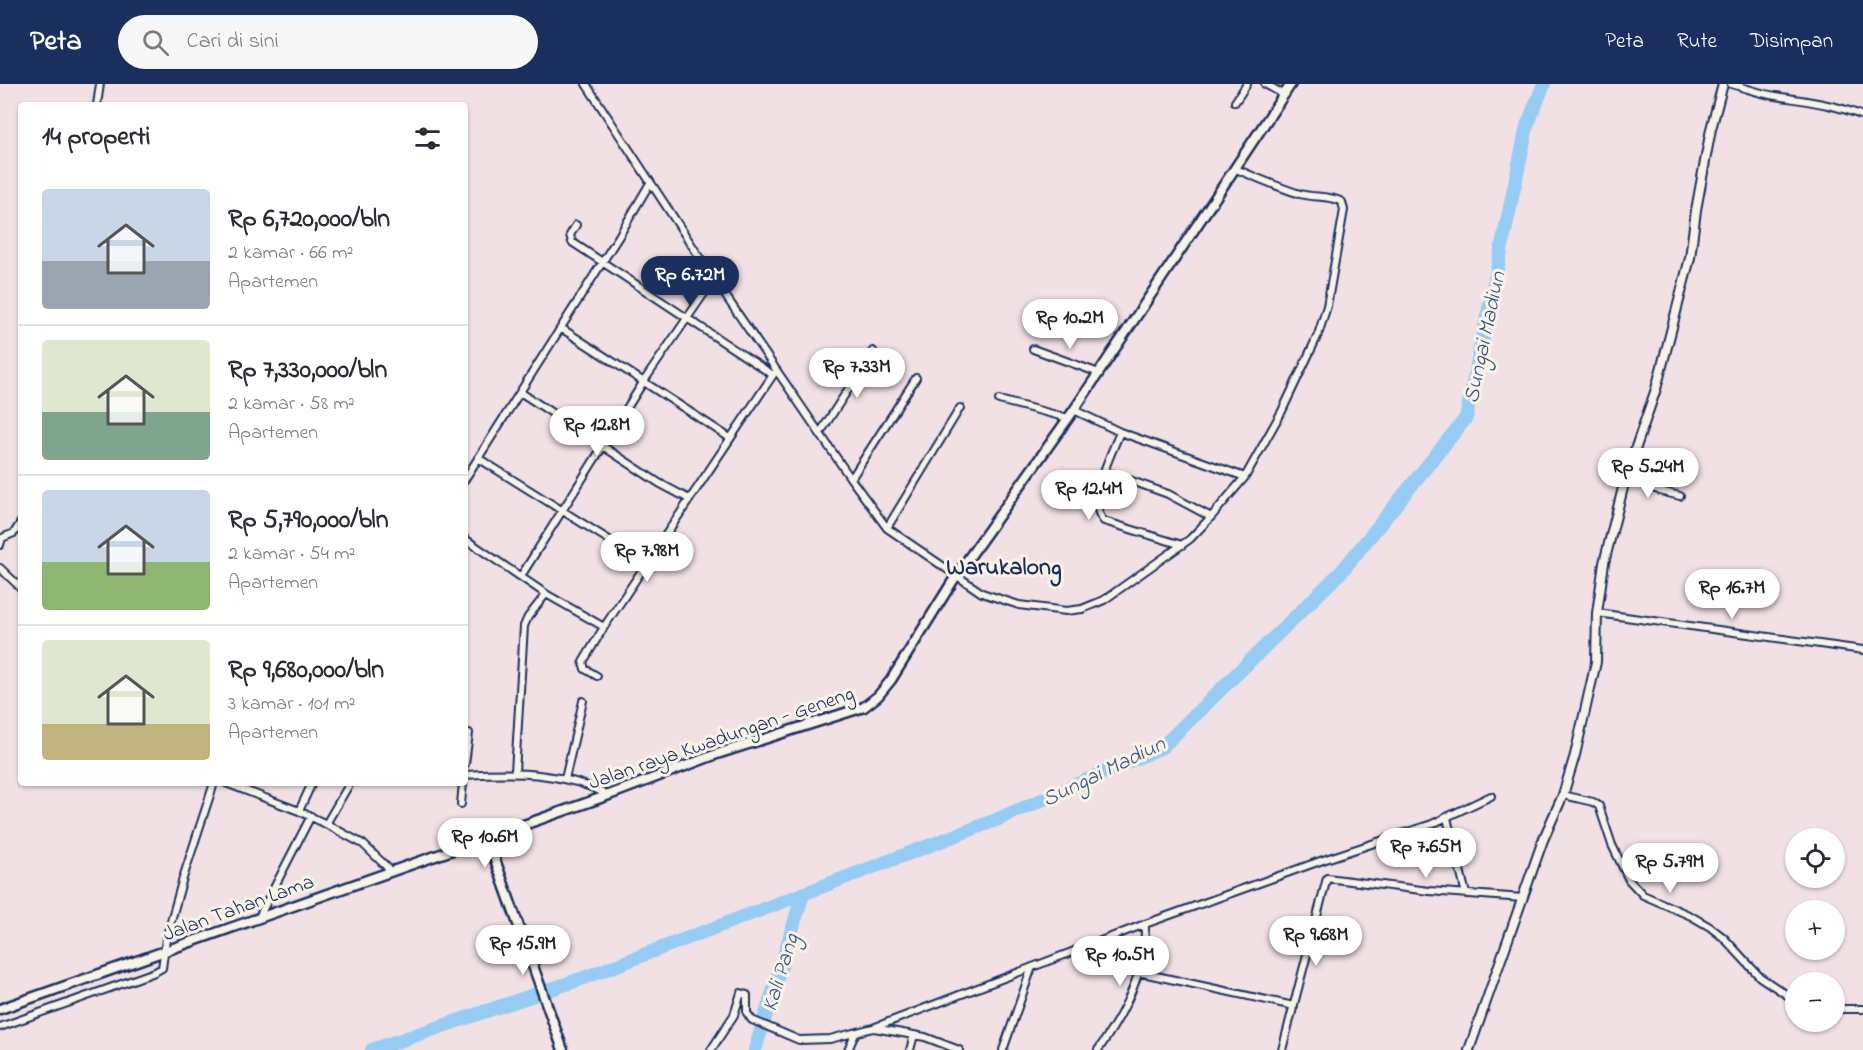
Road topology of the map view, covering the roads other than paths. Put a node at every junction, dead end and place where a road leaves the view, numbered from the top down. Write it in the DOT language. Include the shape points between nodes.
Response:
graph roads {
  1 [pos="100,84"];
  2 [pos="586,84"];
  3 [pos="1247,84"];
  4 [pos="1265,84"];
  5 [pos="1291,84"];
  6 [pos="1723,84"];
  7 [pos="1731,84"];
  8 [pos="1285,95"];
  9 [pos="97,102"];
  10 [pos="1234,102"];
  11 [pos="1863,116"];
  12 [pos="1236,169"];
  13 [pos="650,183"];
  14 [pos="576,225"];
  15 [pos="602,262"];
  16 [pos="714,279"];
  17 [pos="687,319"];
  18 [pos="561,328"];
  19 [pos="1033,349"];
  20 [pos="873,351"];
  21 [pos="776,373"];
  22 [pos="1099,373"];
  23 [pos="916,378"];
  24 [pos="644,381"];
  25 [pos="520,392"];
  26 [pos="999,400"];
  27 [pos="960,408"];
  28 [pos="1074,410"];
  29 [pos="1068,418"];
  30 [pos="1120,432"];
  31 [pos="820,434"];
  32 [pos="730,438"];
  33 [pos="604,447"];
  34 [pos="478,458"];
  35 [pos="1104,471"];
  36 [pos="468,474"];
  37 [pos="1626,476"];
  38 [pos="1245,477"];
  39 [pos="851,479"];
  40 [pos="1680,496"];
  41 [pos="688,499"];
  42 [pos="563,512"];
  43 [pos="1211,518"];
  44 [pos="18,527"];
  45 [pos="887,528"];
  46 [pos="468,541"];
  47 [pos="0,545"];
  48 [pos="1182,545"];
  49 [pos="646,563"];
  50 [pos="0,568"];
  51 [pos="521,576"];
  52 [pos="956,576"];
  53 [pos="18,585"];
  54 [pos="546,594"];
  55 [pos="1597,613"];
  56 [pos="604,627"];
  57 [pos="1863,650"];
  58 [pos="597,676"];
  59 [pos="582,701"];
  60 [pos="469,734"];
  61 [pos="468,742"];
  62 [pos="515,772"];
  63 [pos="468,775"];
  64 [pos="565,779"];
  65 [pos="213,786"];
  66 [pos="234,786"];
  67 [pos="311,786"];
  68 [pos="348,786"];
  69 [pos="463,786"];
  70 [pos="609,795"];
  71 [pos="1563,795"];
  72 [pos="1491,796"];
  73 [pos="461,804"];
  74 [pos="299,811"];
  75 [pos="311,816"];
  76 [pos="1447,818"];
  77 [pos="326,824"];
  78 [pos="487,837"];
  79 [pos="391,872"];
  80 [pos="1466,894"];
  81 [pos="1523,898"];
  82 [pos="258,920"];
  83 [pos="1145,924"];
  84 [pos="163,953"];
  85 [pos="1032,968"];
  86 [pos="1138,972"];
  87 [pos="1785,994"];
  88 [pos="1294,1006"];
  89 [pos="1845,1009"];
  90 [pos="1863,1009"];
  91 [pos="0,1010"];
  92 [pos="0,1027"];
  93 [pos="873,1028"];
  94 [pos="855,1034"];
  95 [pos="914,1035"];
  96 [pos="563,1050"];
  97 [pos="711,1050"];
  98 [pos="848,1050"];
  99 [pos="910,1050"];
  100 [pos="959,1050"];
  101 [pos="1003,1050"];
  102 [pos="1098,1050"];
  103 [pos="1282,1050"];
  104 [pos="1469,1050"];
  1 -- 9 [label="street"];
  2 -- 13 [label="street"];
  3 -- 10 [label="street"];
  4 -- 8 [label="street"];
  5 -- 8 [label="main road, Jalan raya Kwadungan - Geneng"];
  6 -- 37 [label="street" via="1711,129 1690,258 1656,389"];
  7 -- 11 [label="street"];
  8 -- 12 [label="main road, Jalan raya Kwadungan - Geneng"];
  12 -- 22 [label="main road, Jalan raya Kwadungan - Geneng"];
  12 -- 38 [label="street" via="1303,195 1339,200 1344,210 1318,335"];
  13 -- 15 [label="street"];
  13 -- 16 [label="street"];
  14 -- 15 [label="street" via="569,238"];
  15 -- 17 [label="street"];
  15 -- 18 [label="street"];
  16 -- 17 [label="street"];
  16 -- 21 [label="street"];
  17 -- 21 [label="street"];
  17 -- 24 [label="street"];
  18 -- 24 [label="street"];
  18 -- 25 [label="street"];
  19 -- 22 [label="street"];
  20 -- 31 [label="street"];
  21 -- 31 [label="street"];
  21 -- 32 [label="street"];
  22 -- 28 [label="main road, Jalan raya Kwadungan - Geneng"];
  23 -- 39 [label="street"];
  24 -- 32 [label="street"];
  24 -- 33 [label="street"];
  25 -- 33 [label="street"];
  25 -- 34 [label="street"];
  26 -- 29 [label="street"];
  27 -- 45 [label="street"];
  28 -- 29 [label="main road, Jalan raya Kwadungan - Geneng"];
  28 -- 30 [label="street"];
  29 -- 52 [label="main road, Jalan raya Kwadungan - Geneng"];
  30 -- 35 [label="street"];
  30 -- 38 [label="street"];
  31 -- 39 [label="street"];
  32 -- 41 [label="street"];
  33 -- 41 [label="street"];
  33 -- 42 [label="street"];
  34 -- 36 [label="street"];
  34 -- 42 [label="street"];
  35 -- 43 [label="street" via="1168,494"];
  35 -- 48 [label="street" via="1097,498 1098,512 1104,521"];
  37 -- 40 [label="street"];
  37 -- 55 [label="street" via="1604,563"];
  38 -- 43 [label="street"];
  39 -- 45 [label="street"];
  41 -- 49 [label="street"];
  42 -- 49 [label="street"];
  42 -- 51 [label="street"];
  43 -- 48 [label="street"];
  44 -- 47 [label="street" via="2,538"];
  45 -- 52 [label="street"];
  46 -- 51 [label="street"];
  48 -- 52 [label="street" via="1104,600 1082,609 1066,611 1019,605 982,593"];
  49 -- 56 [label="street"];
  50 -- 53 [label="street"];
  51 -- 54 [label="street"];
  52 -- 70 [label="main road, Jalan raya Kwadungan - Geneng" via="891,680 864,707 717,754"];
  54 -- 56 [label="street"];
  54 -- 62 [label="street" via="524,626"];
  55 -- 57 [label="street"];
  55 -- 71 [label="street" via="1596,662"];
  56 -- 58 [label="street" via="583,662 585,669"];
  59 -- 64 [label="street"];
  60 -- 61 [label="street"];
  62 -- 63 [label="street"];
  62 -- 64 [label="street"];
  64 -- 70 [label="street"];
  65 -- 84 [label="street"];
  66 -- 74 [label="street"];
  67 -- 74 [label="street"];
  68 -- 77 [label="street"];
  69 -- 73 [label="street"];
  70 -- 78 [label="main road, Jalan raya Kwadungan - Geneng"];
  71 -- 81 [label="street"];
  71 -- 87 [label="street" via="1599,806 1612,845 1643,895 1710,927 1760,977"];
  72 -- 76 [label="street"];
  74 -- 75 [label="street"];
  75 -- 77 [label="street"];
  75 -- 82 [label="street"];
  76 -- 80 [label="street"];
  76 -- 83 [label="street"];
  77 -- 79 [label="street" via="363,844"];
  78 -- 79 [label="main road, Jalan Tahan Lama"];
  78 -- 96 [label="main road"];
  79 -- 82 [label="main road, Jalan Tahan Lama"];
  80 -- 81 [label="street"];
  80 -- 88 [label="street" via="1327,878"];
  81 -- 104 [label="street"];
  82 -- 84 [label="main road, Jalan Tahan Lama"];
  83 -- 85 [label="street"];
  83 -- 86 [label="street" via="1144,952"];
  84 -- 91 [label="main road, Jalan Tahan Lama"];
  84 -- 92 [label="street" via="162,968 155,972"];
  85 -- 93 [label="street"];
  85 -- 101 [label="street"];
  86 -- 88 [label="street"];
  86 -- 102 [label="street" via="1120,1015"];
  88 -- 103 [label="street"];
  89 -- 90 [label="street"];
  93 -- 94 [label="street"];
  93 -- 95 [label="street"];
  94 -- 97 [label="street" via="799,1040 752,1020 747,1013 747,995 741,993 734,1015"];
  94 -- 98 [label="street"];
  95 -- 99 [label="street"];
  95 -- 100 [label="street"];
}
